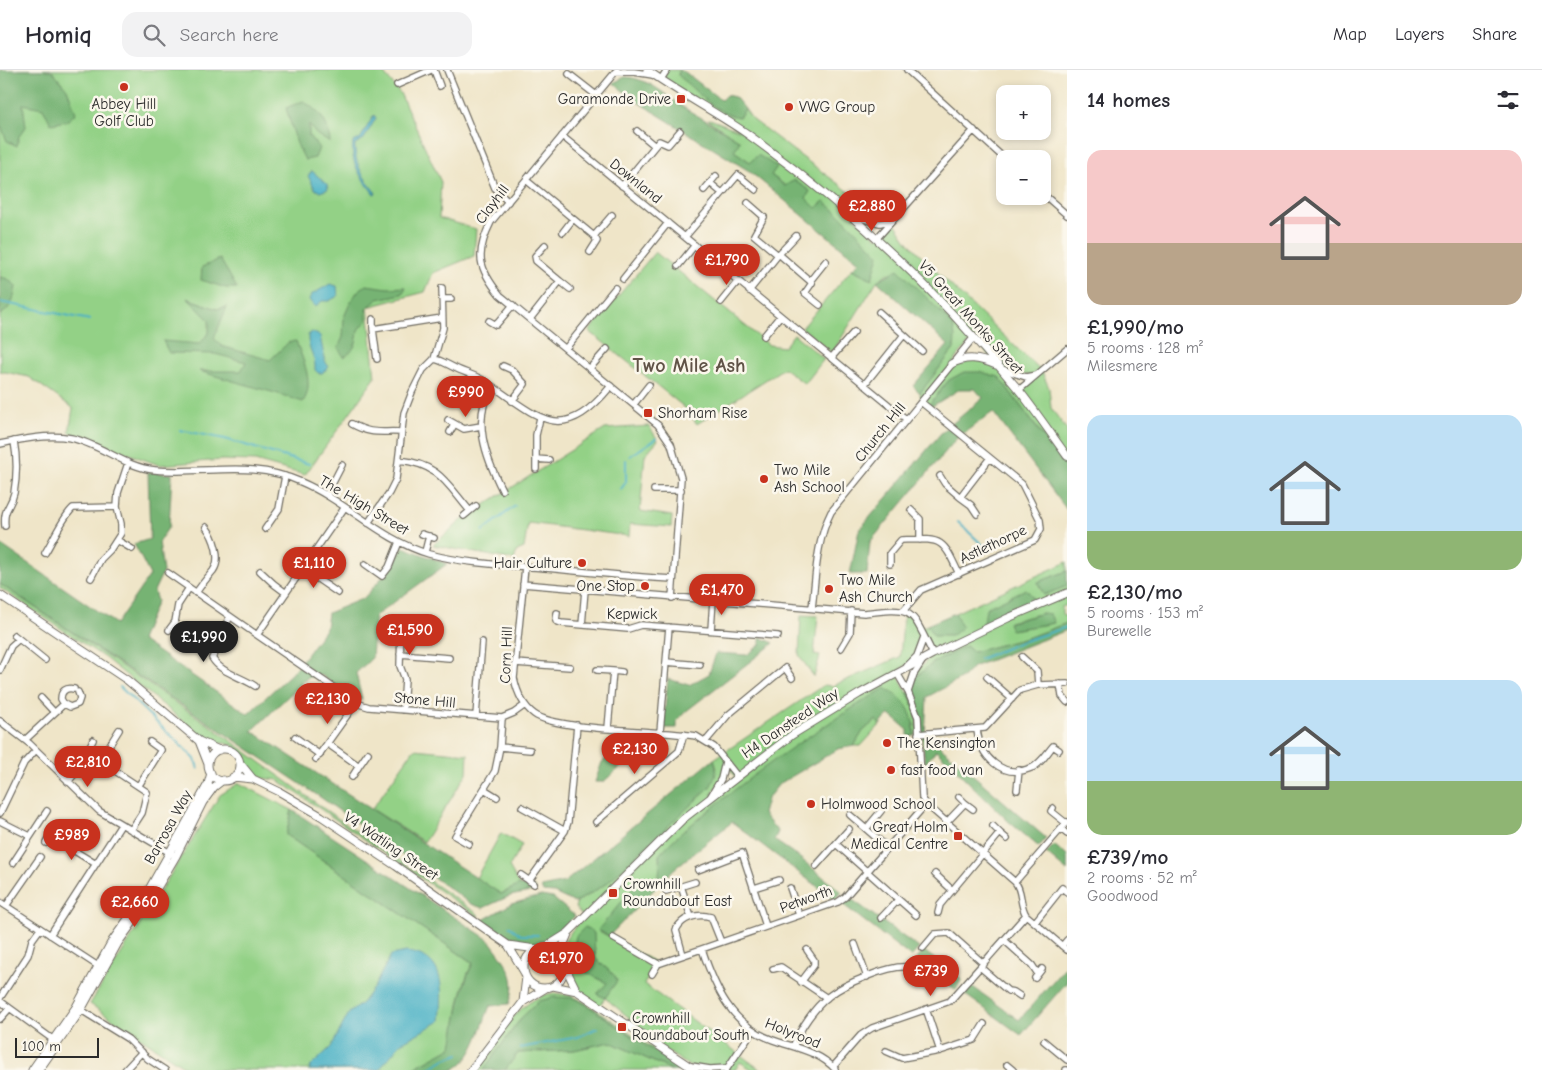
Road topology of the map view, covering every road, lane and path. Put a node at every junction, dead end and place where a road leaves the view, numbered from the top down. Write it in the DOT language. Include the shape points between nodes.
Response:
graph roads {
  1 [pos="432,70"];
  2 [pos="447,70"];
  3 [pos="647,70"];
  4 [pos="667,70"];
  5 [pos="907,70"];
  6 [pos="616,71"];
  7 [pos="569,74"];
  8 [pos="658,77"];
  9 [pos="397,85"];
  10 [pos="440,86"];
  11 [pos="596,95"];
  12 [pos="974,130"];
  13 [pos="637,131"];
  14 [pos="680,131"];
  15 [pos="562,136"];
  16 [pos="655,146"];
  17 [pos="996,151"];
  18 [pos="716,176"];
  19 [pos="526,180"];
  20 [pos="710,183"];
  21 [pos="622,186"];
  22 [pos="704,190"];
  23 [pos="756,190"];
  24 [pos="722,193"];
  25 [pos="1051,201"];
  26 [pos="508,202"];
  27 [pos="748,203"];
  28 [pos="612,215"];
  29 [pos="852,216"];
  30 [pos="1067,216"];
  31 [pos="573,220"];
  32 [pos="893,220"];
  33 [pos="668,223"];
  34 [pos="563,232"];
  35 [pos="594,236"];
  36 [pos="796,236"];
  37 [pos="685,237"];
  38 [pos="877,238"];
  39 [pos="545,245"];
  40 [pos="695,246"];
  41 [pos="590,252"];
  42 [pos="779,255"];
  43 [pos="826,261"];
  44 [pos="678,266"];
  45 [pos="623,279"];
  46 [pos="560,281"];
  47 [pos="738,281"];
  48 [pos="810,281"];
  49 [pos="442,288"];
  50 [pos="615,288"];
  51 [pos="570,289"];
  52 [pos="749,291"];
  53 [pos="598,294"];
  54 [pos="442,299"];
  55 [pos="451,299"];
  56 [pos="605,300"];
  57 [pos="721,302"];
  58 [pos="513,305"];
  59 [pos="820,305"];
  60 [pos="879,312"];
  61 [pos="780,316"];
  62 [pos="442,318"];
  63 [pos="374,319"];
  64 [pos="530,319"];
  65 [pos="489,321"];
  66 [pos="374,329"];
  67 [pos="854,332"];
  68 [pos="764,336"];
  69 [pos="904,336"];
  70 [pos="974,337"];
  71 [pos="566,348"];
  72 [pos="607,349"];
  73 [pos="1067,349"];
  74 [pos="922,351"];
  75 [pos="831,358"];
  76 [pos="377,359"];
  77 [pos="434,359"];
  78 [pos="951,364"];
  79 [pos="503,366"];
  80 [pos="999,367"];
  81 [pos="590,368"];
  82 [pos="1038,375"];
  83 [pos="649,385"];
  84 [pos="864,385"];
  85 [pos="492,386"];
  86 [pos="611,386"];
  87 [pos="1019,390"];
  88 [pos="512,401"];
  89 [pos="921,402"];
  90 [pos="634,404"];
  91 [pos="540,418"];
  92 [pos="906,419"];
  93 [pos="448,420"];
  94 [pos="352,424"];
  95 [pos="454,425"];
  96 [pos="481,426"];
  97 [pos="401,432"];
  98 [pos="450,432"];
  99 [pos="14,441"];
  100 [pos="0,444"];
  101 [pos="1067,456"];
  102 [pos="990,458"];
  103 [pos="536,459"];
  104 [pos="399,460"];
  105 [pos="549,460"];
  106 [pos="128,464"];
  107 [pos="342,465"];
  108 [pos="536,468"];
  109 [pos="495,475"];
  110 [pos="285,476"];
  111 [pos="940,476"];
  112 [pos="488,478"];
  113 [pos="502,490"];
  114 [pos="654,490"];
  115 [pos="681,490"];
  116 [pos="326,494"];
  117 [pos="960,497"];
  118 [pos="476,506"];
  119 [pos="117,507"];
  120 [pos="345,507"];
  121 [pos="911,510"];
  122 [pos="470,512"];
  123 [pos="977,514"];
  124 [pos="464,516"];
  125 [pos="368,523"];
  126 [pos="266,524"];
  127 [pos="5,526"];
  128 [pos="206,527"];
  129 [pos="422,534"];
  130 [pos="117,540"];
  131 [pos="920,540"];
  132 [pos="399,542"];
  133 [pos="132,549"];
  134 [pos="425,552"];
  135 [pos="45,553"];
  136 [pos="365,564"];
  137 [pos="890,564"];
  138 [pos="525,567"];
  139 [pos="304,569"];
  140 [pos="260,571"];
  141 [pos="168,573"];
  142 [pos="959,574"];
  143 [pos="91,578"];
  144 [pos="673,579"];
  145 [pos="523,584"];
  146 [pos="189,588"];
  147 [pos="585,590"];
  148 [pos="196,593"];
  149 [pos="286,593"];
  150 [pos="338,593"];
  151 [pos="1067,594"];
  152 [pos="0,595"];
  153 [pos="672,598"];
  154 [pos="713,600"];
  155 [pos="812,608"];
  156 [pos="904,610"];
  157 [pos="851,612"];
  158 [pos="557,613"];
  159 [pos="230,617"];
  160 [pos="390,623"];
  161 [pos="582,625"];
  162 [pos="669,627"];
  163 [pos="169,630"];
  164 [pos="711,630"];
  165 [pos="257,635"];
  166 [pos="778,636"];
  167 [pos="924,637"];
  168 [pos="482,642"];
  169 [pos="840,648"];
  170 [pos="400,654"];
  171 [pos="933,654"];
  172 [pos="1022,657"];
  173 [pos="449,658"];
  174 [pos="925,658"];
  175 [pos="45,660"];
  176 [pos="666,662"];
  177 [pos="515,663"];
  178 [pos="700,665"];
  179 [pos="570,667"];
  180 [pos="905,668"];
  181 [pos="0,670"];
  182 [pos="597,670"];
  183 [pos="613,671"];
  184 [pos="622,672"];
  185 [pos="897,673"];
  186 [pos="987,677"];
  187 [pos="792,678"];
  188 [pos="1064,684"];
  189 [pos="1038,685"];
  190 [pos="255,686"];
  191 [pos="908,692"];
  192 [pos="41,698"];
  193 [pos="1012,699"];
  194 [pos="1067,702"];
  195 [pos="356,703"];
  196 [pos="64,704"];
  197 [pos="525,705"];
  198 [pos="402,710"];
  199 [pos="54,712"];
  200 [pos="476,716"];
  201 [pos="502,718"];
  202 [pos="0,721"];
  203 [pos="577,725"];
  204 [pos="608,728"];
  205 [pos="119,730"];
  206 [pos="978,730"];
  207 [pos="660,732"];
  208 [pos="684,734"];
  209 [pos="918,734"];
  210 [pos="295,737"];
  211 [pos="25,740"];
  212 [pos="93,740"];
  213 [pos="706,741"];
  214 [pos="150,742"];
  215 [pos="198,742"];
  216 [pos="328,744"];
  217 [pos="500,747"];
  218 [pos="36,750"];
  219 [pos="219,750"];
  220 [pos="530,750"];
  221 [pos="1059,750"];
  222 [pos="368,753"];
  223 [pos="100,762"];
  224 [pos="725,762"];
  225 [pos="240,763"];
  226 [pos="208,764"];
  227 [pos="359,766"];
  228 [pos="94,770"];
  229 [pos="1019,770"];
  230 [pos="211,773"];
  231 [pos="737,776"];
  232 [pos="233,777"];
  233 [pos="352,777"];
  234 [pos="253,779"];
  235 [pos="224,780"];
  236 [pos="68,782"];
  237 [pos="139,785"];
  238 [pos="484,789"];
  239 [pos="1017,790"];
  240 [pos="497,797"];
  241 [pos="710,797"];
  242 [pos="959,797"];
  243 [pos="965,803"];
  244 [pos="926,804"];
  245 [pos="522,807"];
  246 [pos="973,809"];
  247 [pos="1050,810"];
  248 [pos="46,811"];
  249 [pos="881,811"];
  250 [pos="0,812"];
  251 [pos="598,812"];
  252 [pos="850,815"];
  253 [pos="603,817"];
  254 [pos="0,821"];
  255 [pos="596,822"];
  256 [pos="947,822"];
  257 [pos="1066,822"];
  258 [pos="121,825"];
  259 [pos="993,826"];
  260 [pos="849,829"];
  261 [pos="866,829"];
  262 [pos="1061,829"];
  263 [pos="131,830"];
  264 [pos="565,831"];
  265 [pos="1000,833"];
  266 [pos="1067,834"];
  267 [pos="30,836"];
  268 [pos="1007,839"];
  269 [pos="46,842"];
  270 [pos="469,844"];
  271 [pos="836,844"];
  272 [pos="888,848"];
  273 [pos="983,854"];
  274 [pos="173,855"];
  275 [pos="40,857"];
  276 [pos="13,863"];
  277 [pos="96,864"];
  278 [pos="816,866"];
  279 [pos="698,870"];
  280 [pos="866,872"];
  281 [pos="935,874"];
  282 [pos="520,875"];
  283 [pos="779,880"];
  284 [pos="695,882"];
  285 [pos="1015,882"];
  286 [pos="681,886"];
  287 [pos="754,888"];
  288 [pos="790,888"];
  289 [pos="952,890"];
  290 [pos="666,891"];
  291 [pos="1067,892"];
  292 [pos="898,900"];
  293 [pos="3,904"];
  294 [pos="0,911"];
  295 [pos="938,913"];
  296 [pos="1026,914"];
  297 [pos="798,915"];
  298 [pos="916,915"];
  299 [pos="691,917"];
  300 [pos="881,918"];
  301 [pos="1035,922"];
  302 [pos="766,926"];
  303 [pos="40,929"];
  304 [pos="568,933"];
  305 [pos="50,935"];
  306 [pos="613,938"];
  307 [pos="1004,940"];
  308 [pos="1067,940"];
  309 [pos="721,942"];
  310 [pos="855,944"];
  311 [pos="508,945"];
  312 [pos="544,948"];
  313 [pos="923,948"];
  314 [pos="1064,948"];
  315 [pos="536,949"];
  316 [pos="702,949"];
  317 [pos="807,950"];
  318 [pos="683,955"];
  319 [pos="562,958"];
  320 [pos="658,964"];
  321 [pos="982,965"];
  322 [pos="101,967"];
  323 [pos="564,967"];
  324 [pos="908,967"];
  325 [pos="773,969"];
  326 [pos="525,974"];
  327 [pos="652,974"];
  328 [pos="1038,974"];
  329 [pos="867,977"];
  330 [pos="802,982"];
  331 [pos="550,987"];
  332 [pos="578,990"];
  333 [pos="1020,996"];
  334 [pos="827,998"];
  335 [pos="0,1000"];
  336 [pos="523,1002"];
  337 [pos="9,1009"];
  338 [pos="79,1009"];
  339 [pos="926,1009"];
  340 [pos="0,1020"];
  341 [pos="984,1024"];
  342 [pos="753,1030"];
  343 [pos="56,1041"];
  344 [pos="1044,1041"];
  345 [pos="794,1045"];
  346 [pos="886,1051"];
  347 [pos="940,1051"];
  348 [pos="142,1052"];
  349 [pos="1067,1060"];
  350 [pos="1008,1065"];
  351 [pos="692,1068"];
  352 [pos="727,1069"];
  353 [pos="834,1069"];
  354 [pos="32,1070"];
  355 [pos="39,1070"];
  356 [pos="125,1070"];
  357 [pos="165,1070"];
  358 [pos="471,1070"];
  359 [pos="1013,1070"];
  1 -- 9 [label="street" via="402,78"];
  1 -- 10 [label="street"];
  2 -- 26 [label="street" via="495,188"];
  3 -- 8 [label="street, V5 Great Monks Street"];
  4 -- 8 [label="street"];
  5 -- 12 [label="street"];
  6 -- 8 [label="street"];
  6 -- 11 [label="street, Clayhill"];
  7 -- 11 [label="street"];
  8 -- 29 [label="street, V5 Great Monks Street" via="746,134"];
  11 -- 15 [label="street, Clayhill"];
  12 -- 17 [label="street"];
  12 -- 32 [label="street"];
  13 -- 16 [label="street"];
  14 -- 16 [label="street" via="668,145 659,141"];
  15 -- 19 [label="street, Clayhill"];
  15 -- 21 [label="street, Downland"];
  16 -- 21 [label="street"];
  18 -- 20 [label="street"];
  19 -- 26 [label="street, Clayhill"];
  19 -- 31 [label="street"];
  20 -- 22 [label="street"];
  20 -- 24 [label="street"];
  21 -- 33 [label="street, Downland"];
  23 -- 24 [label="street" via="738,175"];
  24 -- 37 [label="street"];
  25 -- 30 [label="street"];
  26 -- 58 [label="street, Clayhill" via="491,222 480,251 486,277"];
  27 -- 42 [label="street" via="764,217 754,235"];
  28 -- 35 [label="street"];
  29 -- 32 [label="street" via="880,222"];
  29 -- 38 [label="street, V5 Great Monks Street"];
  31 -- 34 [label="street"];
  31 -- 35 [label="street"];
  32 -- 38 [label="street"];
  33 -- 37 [label="street, Downland"];
  33 -- 45 [label="street"];
  35 -- 41 [label="street" via="597,241"];
  36 -- 42 [label="street"];
  37 -- 40 [label="street, Downland"];
  38 -- 70 [label="street, V5 Great Monks Street"];
  39 -- 46 [label="street" via="535,256 536,261"];
  40 -- 44 [label="street"];
  40 -- 47 [label="street, Downland"];
  42 -- 48 [label="street"];
  42 -- 52 [label="street"];
  43 -- 48 [label="street"];
  46 -- 51 [label="street"];
  46 -- 64 [label="street"];
  47 -- 52 [label="street, Downland"];
  47 -- 57 [label="street"];
  48 -- 59 [label="street" via="812,283 805,293"];
  49 -- 54 [label="street"];
  50 -- 56 [label="street"];
  52 -- 61 [label="street, Downland"];
  53 -- 56 [label="street"];
  54 -- 55 [label="street"];
  54 -- 62 [label="street"];
  56 -- 71 [label="street"];
  58 -- 64 [label="street, Clayhill"];
  58 -- 65 [label="street" via="494,328"];
  60 -- 69 [label="street"];
  61 -- 68 [label="street"];
  61 -- 75 [label="street, Downland"];
  62 -- 66 [label="street"];
  62 -- 77 [label="street" via="443,328"];
  63 -- 66 [label="street"];
  64 -- 71 [label="street, Clayhill"];
  66 -- 76 [label="street"];
  67 -- 75 [label="street"];
  69 -- 74 [label="street"];
  69 -- 84 [label="street"];
  70 -- 78 [label="street, Church Hill"];
  70 -- 80 [label="street, V5 Great Monks Street"];
  71 -- 81 [label="street, Clayhill"];
  72 -- 81 [label="street"];
  73 -- 82 [label="street"];
  75 -- 84 [label="street, Downland"];
  77 -- 85 [label="street" via="470,373"];
  77 -- 97 [label="street" via="423,370 412,392"];
  78 -- 80 [label="street" via="971,358"];
  78 -- 89 [label="street, Church Hill"];
  79 -- 88 [label="street" via="512,370 524,384"];
  80 -- 82 [label="street" via="1026,377"];
  80 -- 87 [label="street, V5 Great Monks Street"];
  81 -- 86 [label="street, Clayhill"];
  82 -- 87 [label="street"];
  83 -- 90 [label="street"];
  84 -- 92 [label="street, Downland"];
  85 -- 88 [label="street"];
  85 -- 96 [label="street" via="483,406"];
  86 -- 90 [label="street, Clayhill"];
  86 -- 91 [label="street" via="598,402 575,418 563,421"];
  87 -- 101 [label="street, V5 Great Monks Street"];
  88 -- 91 [label="street"];
  89 -- 92 [label="street, Church Hill"];
  89 -- 102 [label="street, Astlethorpe"];
  90 -- 115 [label="street, Clayhill" via="658,425 671,444 679,465"];
  91 -- 103 [label="street"];
  92 -- 155 [label="street, Church Hill" via="831,512 822,529"];
  93 -- 95 [label="street"];
  94 -- 97 [label="street" via="372,433"];
  95 -- 96 [label="street" via="464,429"];
  95 -- 98 [label="street"];
  96 -- 109 [label="street"];
  97 -- 104 [label="street"];
  99 -- 100 [label="street, The High Street"];
  99 -- 106 [label="street, The High Street" via="48,436 72,438"];
  99 -- 127 [label="street" via="15,482 12,498 5,509"];
  102 -- 117 [label="street"];
  102 -- 142 [label="street, Astlethorpe" via="1027,491 1041,529 1035,540"];
  103 -- 105 [label="street"];
  103 -- 108 [label="street"];
  104 -- 122 [label="street" via="430,467"];
  104 -- 125 [label="street" via="390,493"];
  106 -- 110 [label="street, The High Street" via="154,470 245,469"];
  106 -- 119 [label="street" via="118,493"];
  107 -- 116 [label="street"];
  109 -- 112 [label="street"];
  109 -- 113 [label="street"];
  110 -- 116 [label="street, The High Street"];
  110 -- 126 [label="street" via="279,509"];
  111 -- 117 [label="street" via="944,484"];
  114 -- 115 [label="street"];
  115 -- 144 [label="street, Clayhill"];
  116 -- 120 [label="street, The High Street"];
  117 -- 123 [label="street"];
  118 -- 122 [label="street"];
  119 -- 130 [label="street" via="122,524"];
  119 -- 135 [label="street" via="73,508 66,514"];
  120 -- 125 [label="street, The High Street"];
  120 -- 139 [label="street"];
  121 -- 131 [label="street" via="920,519"];
  122 -- 124 [label="street"];
  125 -- 132 [label="street, The High Street"];
  128 -- 148 [label="street" via="213,535 217,561"];
  129 -- 134 [label="street" via="432,537"];
  130 -- 133 [label="street"];
  130 -- 143 [label="street"];
  131 -- 137 [label="street" via="898,542 890,553"];
  131 -- 142 [label="street" via="936,540 943,544"];
  132 -- 134 [label="street, The High Street"];
  132 -- 136 [label="street" via="382,576"];
  134 -- 138 [label="street, The High Street" via="477,563"];
  138 -- 144 [label="street, The High Street"];
  138 -- 145 [label="street, Corn Hill"];
  139 -- 149 [label="street"];
  139 -- 150 [label="street"];
  140 -- 149 [label="street"];
  141 -- 146 [label="street, Stone Hill"];
  142 -- 156 [label="street, Astlethorpe" via="921,590"];
  144 -- 153 [label="street"];
  145 -- 147 [label="street"];
  145 -- 177 [label="street, Corn Hill"];
  146 -- 148 [label="street, Stone Hill"];
  146 -- 163 [label="street" via="178,605"];
  147 -- 153 [label="street"];
  147 -- 161 [label="street"];
  148 -- 159 [label="street, Stone Hill"];
  149 -- 165 [label="street"];
  151 -- 171 [label="street, H4 Dansteed Way"];
  152 -- 215 [label="street" via="127,680"];
  153 -- 154 [label="street"];
  154 -- 155 [label="street"];
  154 -- 164 [label="street"];
  155 -- 157 [label="street"];
  156 -- 157 [label="street"];
  156 -- 167 [label="street" via="916,620"];
  157 -- 169 [label="street" via="850,633"];
  158 -- 161 [label="street, Kepwick" via="556,621"];
  159 -- 165 [label="street, Stone Hill"];
  159 -- 190 [label="street" via="212,658 231,674 240,675"];
  160 -- 170 [label="street" via="404,624"];
  161 -- 162 [label="street, Kepwick" via="628,629 641,625"];
  162 -- 164 [label="street, Kepwick"];
  162 -- 176 [label="street"];
  164 -- 166 [label="street, Kepwick"];
  165 -- 195 [label="street, Stone Hill"];
  167 -- 171 [label="street"];
  167 -- 180 [label="street" via="917,656"];
  168 -- 200 [label="street"];
  170 -- 173 [label="street"];
  170 -- 198 [label="street" via="405,679"];
  171 -- 174 [label="street, H4 Dansteed Way"];
  172 -- 189 [label="street" via="1037,671"];
  174 -- 180 [label="street, H4 Dansteed Way"];
  174 -- 191 [label="street" via="914,674"];
  175 -- 181 [label="street" via="16,637"];
  176 -- 178 [label="street"];
  176 -- 207 [label="street"];
  177 -- 179 [label="street"];
  177 -- 197 [label="street, Corn Hill" via="514,678"];
  180 -- 185 [label="street, H4 Dansteed Way"];
  182 -- 183 [label="street"];
  183 -- 184 [label="street"];
  183 -- 204 [label="street"];
  185 -- 191 [label="street"];
  185 -- 231 [label="street, H4 Dansteed Way" via="792,735"];
  186 -- 193 [label="street"];
  187 -- 213 [label="street" via="785,668 728,715"];
  188 -- 189 [label="street"];
  188 -- 194 [label="street" via="1062,696"];
  189 -- 193 [label="street" via="1020,690"];
  191 -- 209 [label="street" via="918,717"];
  192 -- 199 [label="street"];
  193 -- 206 [label="street" via="990,724"];
  195 -- 198 [label="street, Stone Hill"];
  195 -- 216 [label="street"];
  196 -- 196 [label="street" via="62,693 67,689 76,690 80,698 75,706"];
  196 -- 199 [label="street"];
  197 -- 201 [label="street"];
  197 -- 203 [label="street, Corn Hill" via="545,721"];
  198 -- 200 [label="street, Stone Hill"];
  199 -- 211 [label="street"];
  200 -- 201 [label="street, Stone Hill"];
  201 -- 217 [label="street"];
  202 -- 211 [label="street"];
  203 -- 204 [label="street, Corn Hill"];
  203 -- 264 [label="street" via="570,810"];
  204 -- 207 [label="street, Corn Hill"];
  205 -- 223 [label="street"];
  206 -- 209 [label="street"];
  206 -- 229 [label="street" via="984,754 1001,769"];
  207 -- 208 [label="street, Corn Hill"];
  208 -- 213 [label="street, Corn Hill"];
  208 -- 253 [label="street" via="679,751"];
  209 -- 244 [label="street" via="920,784"];
  210 -- 216 [label="street" via="318,757"];
  211 -- 218 [label="street"];
  212 -- 236 [label="street" via="77,772"];
  213 -- 224 [label="street, Corn Hill"];
  214 -- 237 [label="street" via="164,752"];
  215 -- 219 [label="street"];
  215 -- 226 [label="street"];
  216 -- 227 [label="street"];
  217 -- 220 [label="street"];
  217 -- 238 [label="street" via="495,770"];
  218 -- 236 [label="street"];
  218 -- 250 [label="street" via="24,763"];
  219 -- 225 [label="street" via="231,750"];
  219 -- 226 [label="street" via="212,754"];
  221 -- 229 [label="street" via="1053,746 1031,769"];
  222 -- 227 [label="street"];
  223 -- 228 [label="street"];
  223 -- 237 [label="street"];
  224 -- 231 [label="street, Corn Hill"];
  224 -- 241 [label="street"];
  225 -- 232 [label="street"];
  225 -- 234 [label="street, V4 Watling Street"];
  226 -- 230 [label="street"];
  227 -- 233 [label="street"];
  229 -- 239 [label="street"];
  230 -- 235 [label="street"];
  230 -- 274 [label="street, Barrosa Way"];
  231 -- 241 [label="street, H4 Dansteed Way"];
  232 -- 234 [label="street, V4 Watling Street"];
  232 -- 235 [label="street"];
  234 -- 311 [label="street, V4 Watling Street" via="321,816"];
  235 -- 274 [label="street, Barrosa Way" via="203,802"];
  236 -- 258 [label="street" via="87,802"];
  237 -- 263 [label="street" via="147,797"];
  238 -- 240 [label="street"];
  238 -- 270 [label="street" via="454,838"];
  241 -- 304 [label="street, H4 Dansteed Way" via="683,819"];
  242 -- 243 [label="street"];
  243 -- 246 [label="street"];
  243 -- 256 [label="street"];
  244 -- 256 [label="street"];
  244 -- 272 [label="street, Petworth"];
  245 -- 264 [label="street"];
  247 -- 257 [label="street"];
  248 -- 267 [label="street"];
  249 -- 261 [label="street"];
  251 -- 253 [label="street"];
  252 -- 261 [label="street"];
  253 -- 255 [label="street"];
  254 -- 267 [label="street"];
  256 -- 273 [label="street"];
  257 -- 262 [label="street"];
  258 -- 263 [label="street"];
  258 -- 277 [label="street"];
  259 -- 265 [label="street"];
  260 -- 271 [label="street"];
  261 -- 272 [label="street"];
  262 -- 266 [label="street"];
  262 -- 285 [label="street"];
  263 -- 274 [label="street"];
  264 -- 282 [label="street" via="532,882"];
  265 -- 268 [label="street"];
  265 -- 273 [label="street"];
  267 -- 276 [label="street"];
  269 -- 277 [label="street" via="50,836"];
  271 -- 278 [label="street"];
  271 -- 280 [label="street"];
  272 -- 280 [label="street, Petworth"];
  273 -- 285 [label="street"];
  273 -- 289 [label="street"];
  274 -- 322 [label="street, Barrosa Way"];
  275 -- 293 [label="street"];
  277 -- 305 [label="street"];
  279 -- 287 [label="street" via="742,853"];
  280 -- 292 [label="street"];
  280 -- 297 [label="street, Petworth" via="838,902"];
  281 -- 289 [label="street"];
  283 -- 287 [label="street"];
  284 -- 286 [label="street"];
  285 -- 296 [label="street" via="1020,887 1022,908"];
  286 -- 290 [label="street"];
  286 -- 299 [label="street"];
  287 -- 302 [label="street"];
  288 -- 297 [label="street"];
  289 -- 295 [label="street"];
  291 -- 301 [label="street" via="1062,888"];
  292 -- 298 [label="street"];
  292 -- 300 [label="street"];
  293 -- 294 [label="street"];
  293 -- 303 [label="street"];
  296 -- 301 [label="street"];
  296 -- 307 [label="street"];
  297 -- 302 [label="street, Petworth"];
  299 -- 309 [label="street" via="700,914 711,917"];
  299 -- 318 [label="street" via="676,930"];
  301 -- 314 [label="street"];
  302 -- 309 [label="street, Petworth"];
  303 -- 305 [label="street"];
  303 -- 335 [label="street"];
  304 -- 312 [label="street, H4 Dansteed Way"];
  304 -- 319 [label="street"];
  305 -- 322 [label="street"];
  306 -- 320 [label="street"];
  307 -- 321 [label="street"];
  307 -- 328 [label="street"];
  308 -- 314 [label="street"];
  309 -- 316 [label="street, Petworth"];
  310 -- 329 [label="street"];
  311 -- 315 [label="street, V4 Watling Street"];
  311 -- 326 [label="street, V4 Watling Street"];
  312 -- 315 [label="street"];
  312 -- 319 [label="street" via="555,951"];
  313 -- 321 [label="street" via="935,934 949,933"];
  315 -- 326 [label="street" via="526,958"];
  316 -- 318 [label="street, Petworth"];
  316 -- 342 [label="street" via="719,994 730,1010"];
  317 -- 330 [label="street" via="814,965"];
  318 -- 320 [label="street, Petworth"];
  319 -- 323 [label="street"];
  320 -- 327 [label="street"];
  321 -- 333 [label="street" via="1008,991"];
  321 -- 339 [label="street" via="950,1001"];
  322 -- 338 [label="street, Barrosa Way"];
  323 -- 331 [label="street" via="561,978"];
  323 -- 332 [label="street"];
  324 -- 329 [label="street" via="898,966"];
  325 -- 330 [label="street" via="781,967"];
  326 -- 331 [label="street" via="534,986"];
  326 -- 336 [label="street"];
  329 -- 334 [label="street"];
  330 -- 334 [label="street"];
  331 -- 332 [label="street"];
  331 -- 336 [label="street"];
  332 -- 351 [label="street"];
  334 -- 345 [label="street" via="798,1034"];
  335 -- 337 [label="street"];
  336 -- 358 [label="street"];
  337 -- 340 [label="street"];
  337 -- 343 [label="street"];
  338 -- 343 [label="street, Barrosa Way"];
  338 -- 348 [label="street" via="128,1039"];
  339 -- 347 [label="street"];
  339 -- 353 [label="street" via="861,1035"];
  341 -- 347 [label="street" via="974,1040"];
  342 -- 345 [label="street, Holyrood" via="772,1040"];
  342 -- 352 [label="street, Holyrood"];
  343 -- 354 [label="street, Barrosa Way"];
  343 -- 355 [label="street, Barrosa Way"];
  344 -- 349 [label="street"];
  345 -- 353 [label="street, Holyrood" via="816,1054"];
  346 -- 347 [label="street" via="902,1058"];
  348 -- 356 [label="street"];
  348 -- 357 [label="street"];
  350 -- 359 [label="street"];
  351 -- 352 [label="street, Holyrood"];
}
